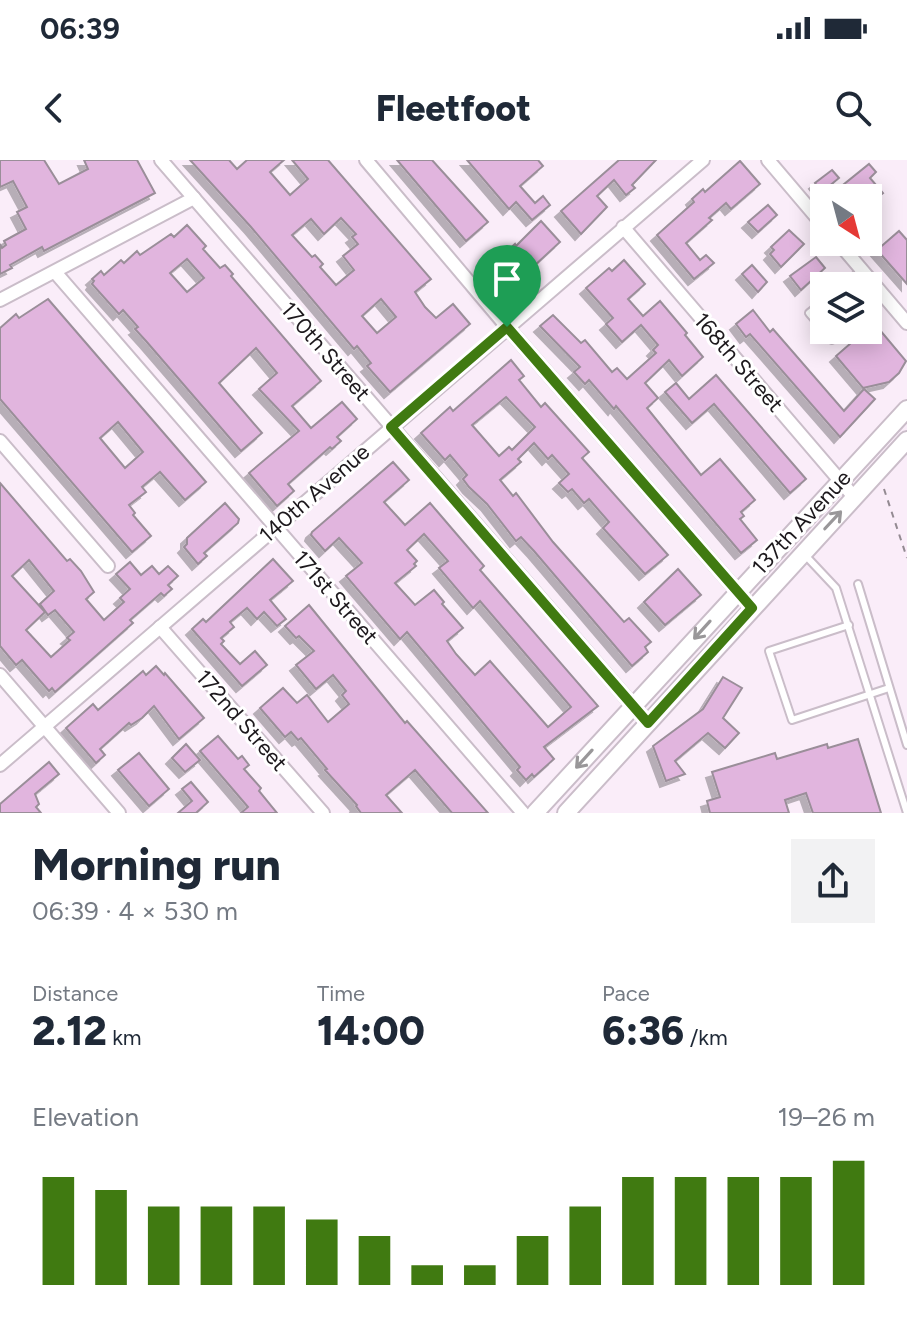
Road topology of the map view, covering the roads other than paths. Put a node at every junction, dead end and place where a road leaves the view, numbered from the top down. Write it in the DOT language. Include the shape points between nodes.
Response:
graph roads {
  1 [pos="161,160"];
  2 [pos="366,160"];
  3 [pos="703,160"];
  4 [pos="768,160"];
  5 [pos="194,198"];
  6 [pos="810,210"];
  7 [pos="623,227"];
  8 [pos="850,256"];
  9 [pos="862,270"];
  10 [pos="55,272"];
  11 [pos="860,272"];
  12 [pos="0,300"];
  13 [pos="907,323"];
  14 [pos="507,327"];
  15 [pos="907,409"];
  16 [pos="391,427"];
  17 [pos="907,440"];
  18 [pos="0,441"];
  19 [pos="840,480"];
  20 [pos="854,497"];
  21 [pos="276,527"];
  22 [pos="803,553"];
  23 [pos="108,566"];
  24 [pos="858,584"];
  25 [pos="737,592"];
  26 [pos="752,608"];
  27 [pos="849,625"];
  28 [pos="160,627"];
  29 [pos="0,675"];
  30 [pos="889,688"];
  31 [pos="871,695"];
  32 [pos="632,706"];
  33 [pos="648,723"];
  34 [pos="44,726"];
  35 [pos="907,745"];
  36 [pos="0,765"];
  37 [pos="571,811"];
  38 [pos="119,813"];
  39 [pos="323,813"];
  40 [pos="523,813"];
  41 [pos="535,813"];
  42 [pos="907,813"];
  1 -- 5 [label="street, 170th Street"];
  2 -- 14 [label="street"];
  3 -- 7 [label="street, 140th Avenue"];
  4 -- 6 [label="street"];
  5 -- 10 [label="street"];
  5 -- 16 [label="street, 170th Street"];
  7 -- 14 [label="street, 140th Avenue"];
  7 -- 19 [label="street, 168th Street"];
  8 -- 9 [label="street"];
  9 -- 11 [label="lane"];
  9 -- 13 [label="street"];
  10 -- 12 [label="street"];
  10 -- 21 [label="street, 171st Street"];
  14 -- 16 [label="street, 140th Avenue"];
  14 -- 25 [label="street"];
  15 -- 19 [label="street, 137th Avenue"];
  16 -- 21 [label="street, 140th Avenue"];
  16 -- 32 [label="street, 170th Street"];
  17 -- 20 [label="street, 137th Avenue"];
  18 -- 23 [label="street"];
  19 -- 20 [label="street, 168th Street"];
  19 -- 25 [label="street, 137th Avenue"];
  22 -- 20 [label="street, 137th Avenue, one-way"];
  21 -- 28 [label="street, 140th Avenue"];
  21 -- 40 [label="street, 171st Street"];
  22 -- 26 [label="street, 137th Avenue"];
  22 -- 27 [label="lane" via="836,588"];
  24 -- 30 [label="lane"];
  25 -- 26 [label="street"];
  25 -- 32 [label="street, 137th Avenue, one-way"];
  26 -- 33 [label="street, 137th Avenue"];
  27 -- 31 [label="lane"];
  27 -- 31 [label="lane" via="769,651 792,720"];
  28 -- 34 [label="street, 140th Avenue"];
  28 -- 39 [label="street, 172nd Street"];
  29 -- 34 [label="street"];
  30 -- 31 [label="lane"];
  30 -- 35 [label="lane"];
  31 -- 42 [label="lane"];
  32 -- 33 [label="street, 170th Street"];
  32 -- 41 [label="street, 137th Avenue, one-way"];
  33 -- 37 [label="street, 137th Avenue"];
  34 -- 36 [label="street, 140th Avenue"];
  34 -- 38 [label="street"];
}
